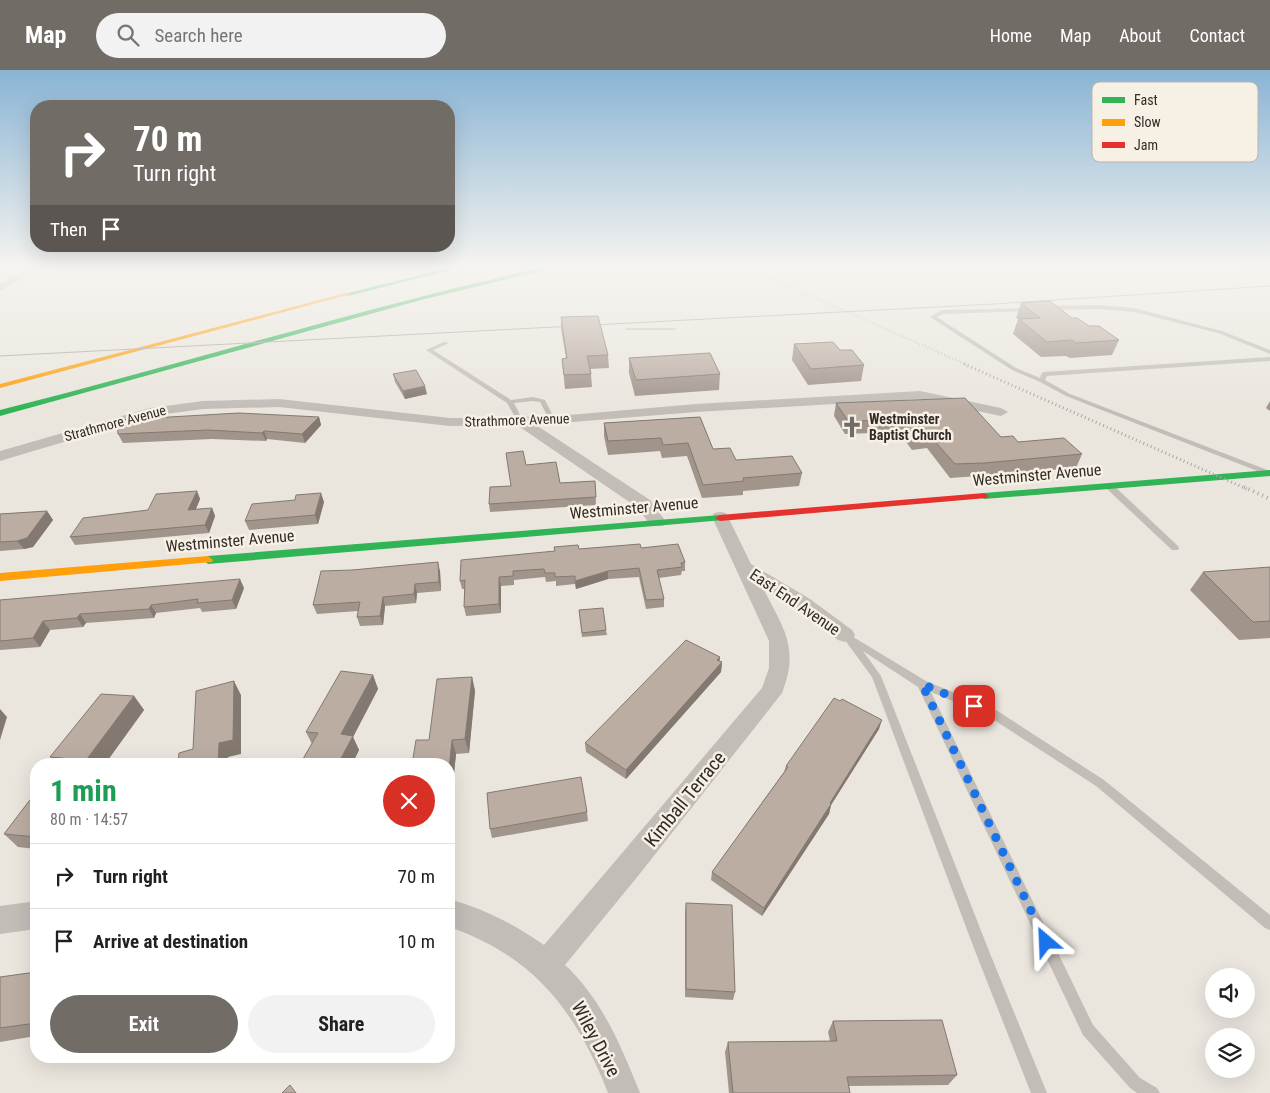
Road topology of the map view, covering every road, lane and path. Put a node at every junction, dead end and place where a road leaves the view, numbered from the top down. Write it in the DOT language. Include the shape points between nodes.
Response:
graph roads {
  1 [pos="277,314"];
  2 [pos="362,314"];
  3 [pos="939,314"];
  4 [pos="1146,314"];
  5 [pos="446,343"];
  6 [pos="1270,352"];
  7 [pos="1270,359"];
  8 [pos="1042,382"];
  9 [pos="0,386"];
  10 [pos="510,402"];
  11 [pos="1001,412"];
  12 [pos="0,414"];
  13 [pos="552,420"];
  14 [pos="520,421"];
  15 [pos="0,456"];
  16 [pos="1269,473"];
  17 [pos="1108,486"];
  18 [pos="720,516"];
  19 [pos="657,522"];
  20 [pos="1174,548"];
  21 [pos="745,568"];
  22 [pos="0,577"];
  23 [pos="845,636"];
  24 [pos="922,684"];
  25 [pos="455,914"];
  26 [pos="30,916"];
  27 [pos="0,920"];
  28 [pos="1270,922"];
  29 [pos="546,965"];
  30 [pos="624,1093"];
  31 [pos="1040,1093"];
  32 [pos="1152,1093"];
  1 -- 9 [label="main road"];
  2 -- 12 [label="main road"];
  3 -- 8 [label="lane" via="933,317 1014,369"];
  4 -- 6 [label="lane" via="1220,332"];
  5 -- 10 [label="lane" via="429,350"];
  7 -- 8 [label="lane" via="1044,374"];
  8 -- 16 [label="lane"];
  10 -- 13 [label="lane" via="544,401"];
  10 -- 14 [label="lane"];
  11 -- 13 [label="street, Strathmore Avenue" via="920,395"];
  13 -- 14 [label="street, Strathmore Avenue"];
  14 -- 15 [label="street, Strathmore Avenue" via="450,422 279,403 203,405 150,412"];
  14 -- 19 [label="street" via="644,504"];
  16 -- 17 [label="main road, Westminster Avenue"];
  17 -- 18 [label="main road, Westminster Avenue"];
  17 -- 20 [label="lane"];
  18 -- 19 [label="main road, Westminster Avenue"];
  18 -- 21 [label="street, Kimball Terrace"];
  19 -- 22 [label="main road, Westminster Avenue"];
  21 -- 23 [label="street, East End Avenue" via="803,604"];
  21 -- 29 [label="street, Kimball Terrace" via="779,641 779,675 771,693"];
  23 -- 24 [label="lane"];
  23 -- 31 [label="lane" via="876,676"];
  24 -- 28 [label="lane" via="992,713 1100,783"];
  24 -- 32 [label="lane" via="1088,1030 1135,1082"];
  25 -- 29 [label="street" via="496,930"];
  26 -- 27 [label="street"];
  29 -- 30 [label="street, Wiley Drive" via="584,1008 612,1060"];
}
